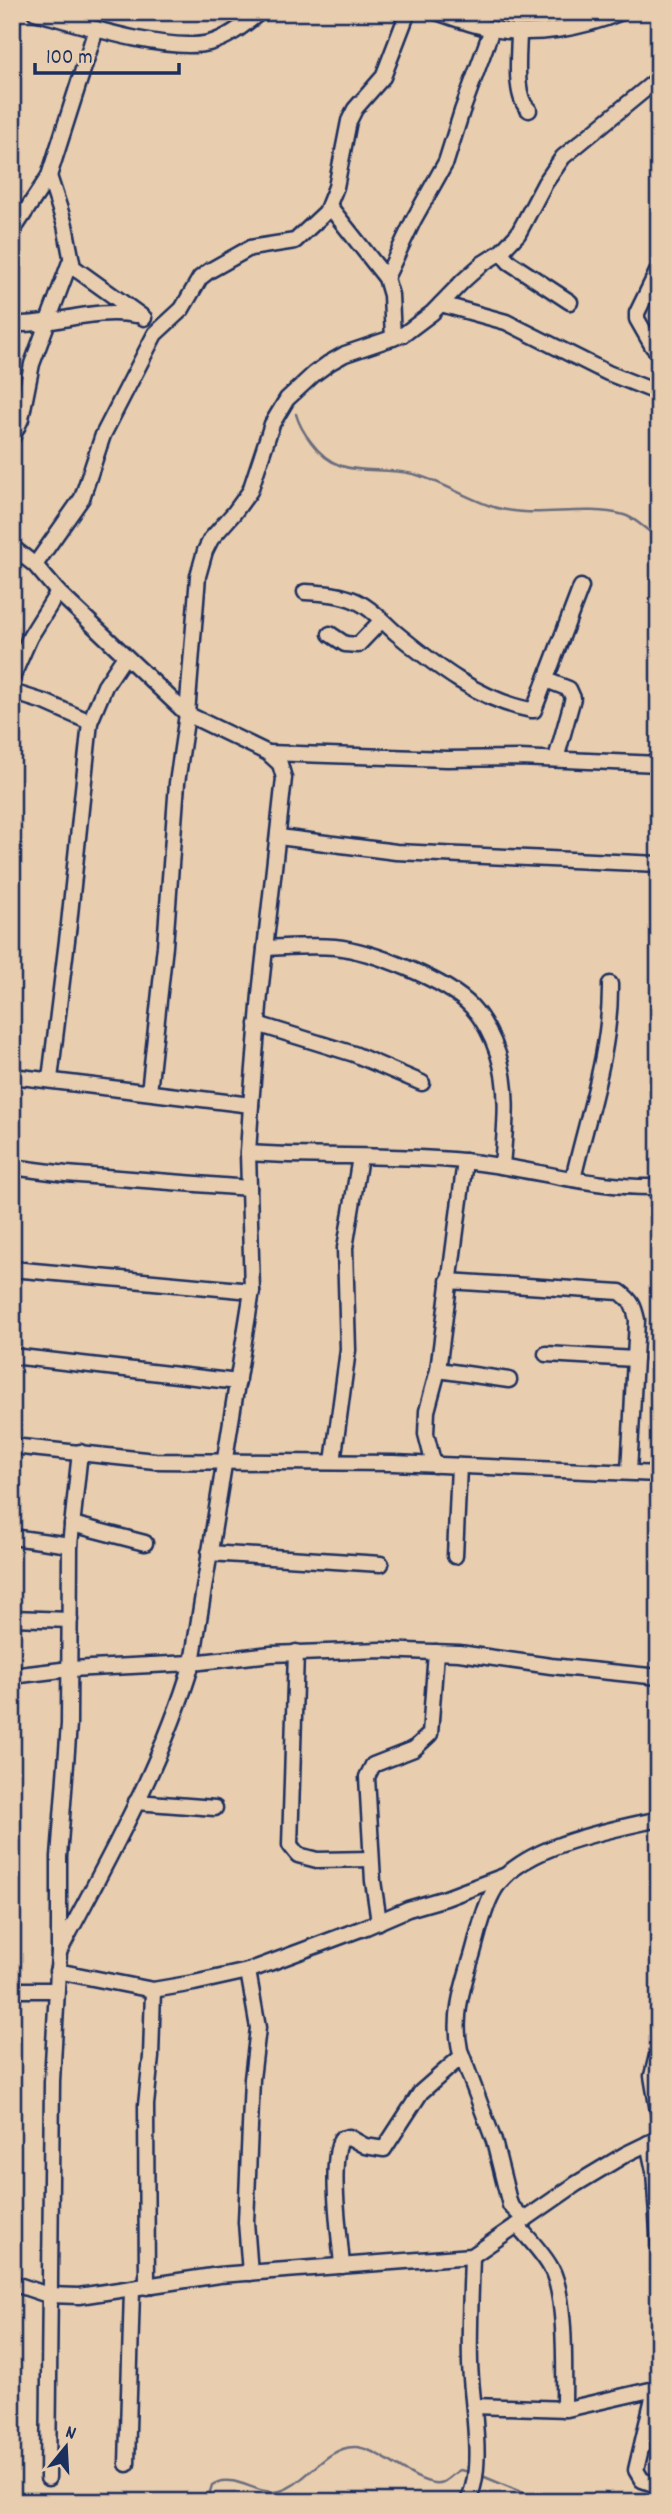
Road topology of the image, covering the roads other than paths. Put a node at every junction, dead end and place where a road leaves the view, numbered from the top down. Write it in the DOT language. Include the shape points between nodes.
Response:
graph roads {
  1 [pos="35,12"];
  2 [pos="260,12"];
  3 [pos="408,12"];
  4 [pos="436,12"];
  5 [pos="622,12"];
  6 [pos="96,29"];
  7 [pos="492,29"];
  8 [pos="519,32"];
  9 [pos="659,78"];
  10 [pos="528,110"];
  11 [pos="49,176"];
  12 [pos="330,207"];
  13 [pos="12,232"];
  14 [pos="500,252"];
  15 [pos="70,262"];
  16 [pos="659,268"];
  17 [pos="386,278"];
  18 [pos="570,302"];
  19 [pos="441,304"];
  20 [pos="144,318"];
  21 [pos="47,321"];
  22 [pos="12,324"];
  23 [pos="160,328"];
  24 [pos="393,338"];
  25 [pos="653,347"];
  26 [pos="659,393"];
  27 [pos="12,439"];
  28 [pos="12,547"];
  29 [pos="34,565"];
  30 [pos="581,587"];
  31 [pos="58,592"];
  32 [pos="305,592"];
  33 [pos="381,621"];
  34 [pos="330,634"];
  35 [pos="125,656"];
  36 [pos="12,678"];
  37 [pos="546,680"];
  38 [pos="12,692"];
  39 [pos="187,714"];
  40 [pos="90,722"];
  41 [pos="268,753"];
  42 [pos="556,759"];
  43 [pos="659,764"];
  44 [pos="279,837"];
  45 [pos="659,864"];
  46 [pos="265,948"];
  47 [pos="610,984"];
  48 [pos="257,1024"];
  49 [pos="12,1076"];
  50 [pos="50,1079"];
  51 [pos="422,1083"];
  52 [pos="149,1092"];
  53 [pos="251,1105"];
  54 [pos="248,1153"];
  55 [pos="360,1157"];
  56 [pos="465,1161"];
  57 [pos="502,1166"];
  58 [pos="12,1167"];
  59 [pos="573,1179"];
  60 [pos="659,1187"];
  61 [pos="249,1188"];
  62 [pos="12,1269"];
  63 [pos="448,1281"];
  64 [pos="252,1292"];
  65 [pos="546,1354"];
  66 [pos="12,1356"];
  67 [pos="635,1359"];
  68 [pos="438,1370"];
  69 [pos="509,1380"];
  70 [pos="238,1382"];
  71 [pos="12,1446"];
  72 [pos="79,1452"];
  73 [pos="223,1461"];
  74 [pos="332,1462"];
  75 [pos="433,1465"];
  76 [pos="459,1466"];
  77 [pos="629,1472"];
  78 [pos="659,1474"];
  79 [pos="72,1524"];
  80 [pos="12,1537"];
  81 [pos="145,1542"];
  82 [pos="70,1545"];
  83 [pos="209,1553"];
  84 [pos="455,1556"];
  85 [pos="381,1564"];
  86 [pos="12,1618"];
  87 [pos="70,1620"];
  88 [pos="296,1652"];
  89 [pos="436,1652"];
  90 [pos="192,1663"];
  91 [pos="70,1669"];
  92 [pos="12,1676"];
  93 [pos="659,1677"];
  94 [pos="136,1802"];
  95 [pos="215,1808"];
  96 [pos="659,1819"];
  97 [pos="371,1859"];
  98 [pos="506,1875"];
  99 [pos="379,1922"];
  100 [pos="58,1952"];
  101 [pos="57,1971"];
  102 [pos="248,1971"];
  103 [pos="12,1990"];
  104 [pos="56,1990"];
  105 [pos="153,1990"];
  106 [pos="659,2047"];
  107 [pos="462,2056"];
  108 [pos="659,2117"];
  109 [pos="653,2141"];
  110 [pos="521,2223"];
  111 [pos="659,2246"];
  112 [pos="472,2256"];
  113 [pos="342,2266"];
  114 [pos="250,2273"];
  115 [pos="12,2283"];
  116 [pos="147,2287"];
  117 [pos="132,2290"];
  118 [pos="48,2295"];
  119 [pos="657,2389"];
  120 [pos="474,2406"];
  121 [pos="564,2409"];
  122 [pos="127,2464"];
  123 [pos="48,2478"];
  124 [pos="659,2486"];
  125 [pos="467,2502"];
  1 -- 6 [label="street"];
  2 -- 6 [label="street" via="209,43 181,45"];
  3 -- 12 [label="street" via="383,77 349,121"];
  4 -- 7 [label="street"];
  5 -- 8 [label="street" via="559,29"];
  6 -- 11 [label="street"];
  7 -- 8 [label="street"];
  7 -- 17 [label="street" via="446,162"];
  8 -- 10 [label="street" via="519,86"];
  9 -- 14 [label="street" via="563,157 518,234"];
  11 -- 13 [label="street"];
  11 -- 15 [label="street" via="65,225"];
  12 -- 17 [label="street"];
  12 -- 23 [label="street" via="295,241 250,248 209,271 194,286 182,309"];
  14 -- 18 [label="street"];
  14 -- 19 [label="street"];
  15 -- 20 [label="street" via="76,271"];
  15 -- 21 [label="street"];
  16 -- 25 [label="street" via="637,313"];
  17 -- 24 [label="street"];
  19 -- 24 [label="street" via="418,325"];
  19 -- 26 [label="street" via="506,322"];
  20 -- 21 [label="street" via="106,313"];
  20 -- 23 [label="street"];
  21 -- 22 [label="street"];
  21 -- 27 [label="street"];
  23 -- 29 [label="street" via="103,435 82,498"];
  24 -- 39 [label="street" via="345,355 314,374 287,399 272,424 250,491 201,560"];
  28 -- 29 [label="street"];
  29 -- 31 [label="street"];
  30 -- 37 [label="street"];
  31 -- 35 [label="street"];
  31 -- 36 [label="street"];
  32 -- 33 [label="street" via="357,601"];
  33 -- 34 [label="street" via="358,645 345,644"];
  33 -- 37 [label="street" via="468,686 503,701 534,709"];
  35 -- 39 [label="street"];
  35 -- 40 [label="street" via="105,686"];
  37 -- 42 [label="street" via="569,689 573,698"];
  38 -- 40 [label="street"];
  39 -- 41 [label="street"];
  39 -- 52 [label="street"];
  40 -- 50 [label="street"];
  41 -- 42 [label="street"];
  41 -- 44 [label="street" via="284,778"];
  42 -- 43 [label="street"];
  44 -- 45 [label="street" via="396,852"];
  44 -- 46 [label="street"];
  46 -- 48 [label="street"];
  46 -- 57 [label="street" via="338,948 395,962 471,1007 494,1043 501,1066 506,1114"];
  47 -- 59 [label="street" via="603,1064"];
  48 -- 51 [label="street" via="354,1054"];
  48 -- 53 [label="street"];
  49 -- 50 [label="street"];
  50 -- 52 [label="street"];
  52 -- 53 [label="street"];
  53 -- 54 [label="street"];
  54 -- 55 [label="street"];
  54 -- 61 [label="street"];
  55 -- 56 [label="street"];
  55 -- 74 [label="street" via="345,1248 348,1350"];
  56 -- 57 [label="street"];
  56 -- 63 [label="street"];
  57 -- 59 [label="street"];
  58 -- 61 [label="street"];
  59 -- 60 [label="street" via="630,1188"];
  61 -- 64 [label="street"];
  62 -- 64 [label="street"];
  63 -- 67 [label="street" via="620,1292 634,1305"];
  63 -- 68 [label="street"];
  64 -- 70 [label="street"];
  65 -- 67 [label="street"];
  66 -- 70 [label="street"];
  67 -- 77 [label="street"];
  68 -- 69 [label="street"];
  68 -- 75 [label="street" via="425,1426"];
  70 -- 73 [label="street"];
  71 -- 72 [label="street"];
  72 -- 73 [label="street" via="155,1461"];
  72 -- 79 [label="street"];
  73 -- 74 [label="street"];
  73 -- 83 [label="street"];
  74 -- 75 [label="street"];
  75 -- 76 [label="street"];
  76 -- 77 [label="street"];
  76 -- 84 [label="street"];
  77 -- 78 [label="street"];
  79 -- 81 [label="street"];
  79 -- 82 [label="street"];
  80 -- 82 [label="street"];
  82 -- 87 [label="street"];
  83 -- 85 [label="street"];
  83 -- 90 [label="street"];
  86 -- 87 [label="street"];
  87 -- 91 [label="street"];
  88 -- 89 [label="street"];
  88 -- 90 [label="street"];
  88 -- 97 [label="street" via="290,1845 298,1855 317,1860"];
  89 -- 93 [label="street"];
  89 -- 97 [label="street" via="430,1734 414,1749 376,1763 368,1772"];
  90 -- 91 [label="street"];
  90 -- 94 [label="street" via="180,1703"];
  91 -- 92 [label="street"];
  91 -- 100 [label="street"];
  94 -- 95 [label="street"];
  94 -- 100 [label="street"];
  96 -- 98 [label="street" via="567,1841"];
  97 -- 99 [label="street"];
  98 -- 99 [label="street"];
  98 -- 107 [label="street" via="491,1894 462,1989 456,2024"];
  99 -- 102 [label="street"];
  100 -- 101 [label="street"];
  101 -- 104 [label="street"];
  101 -- 105 [label="street"];
  102 -- 105 [label="street"];
  102 -- 114 [label="street" via="258,2028 246,2209"];
  103 -- 104 [label="street"];
  104 -- 118 [label="street"];
  105 -- 116 [label="street" via="146,2105"];
  106 -- 108 [label="street" via="652,2076"];
  107 -- 110 [label="street" via="494,2141 510,2205"];
  107 -- 113 [label="street" via="421,2092 384,2149 376,2150 349,2137 341,2139 337,2173"];
  109 -- 110 [label="street" via="597,2171"];
  109 -- 111 [label="street"];
  110 -- 112 [label="street"];
  110 -- 121 [label="street" via="556,2280 563,2326"];
  112 -- 113 [label="street"];
  112 -- 120 [label="street"];
  113 -- 114 [label="street"];
  114 -- 116 [label="street"];
  115 -- 118 [label="street"];
  116 -- 117 [label="street"];
  117 -- 118 [label="street"];
  117 -- 122 [label="street"];
  118 -- 123 [label="street"];
  119 -- 121 [label="street"];
  119 -- 124 [label="street" via="636,2470 642,2480"];
  120 -- 121 [label="street"];
  120 -- 125 [label="street" via="475,2479"];
}
